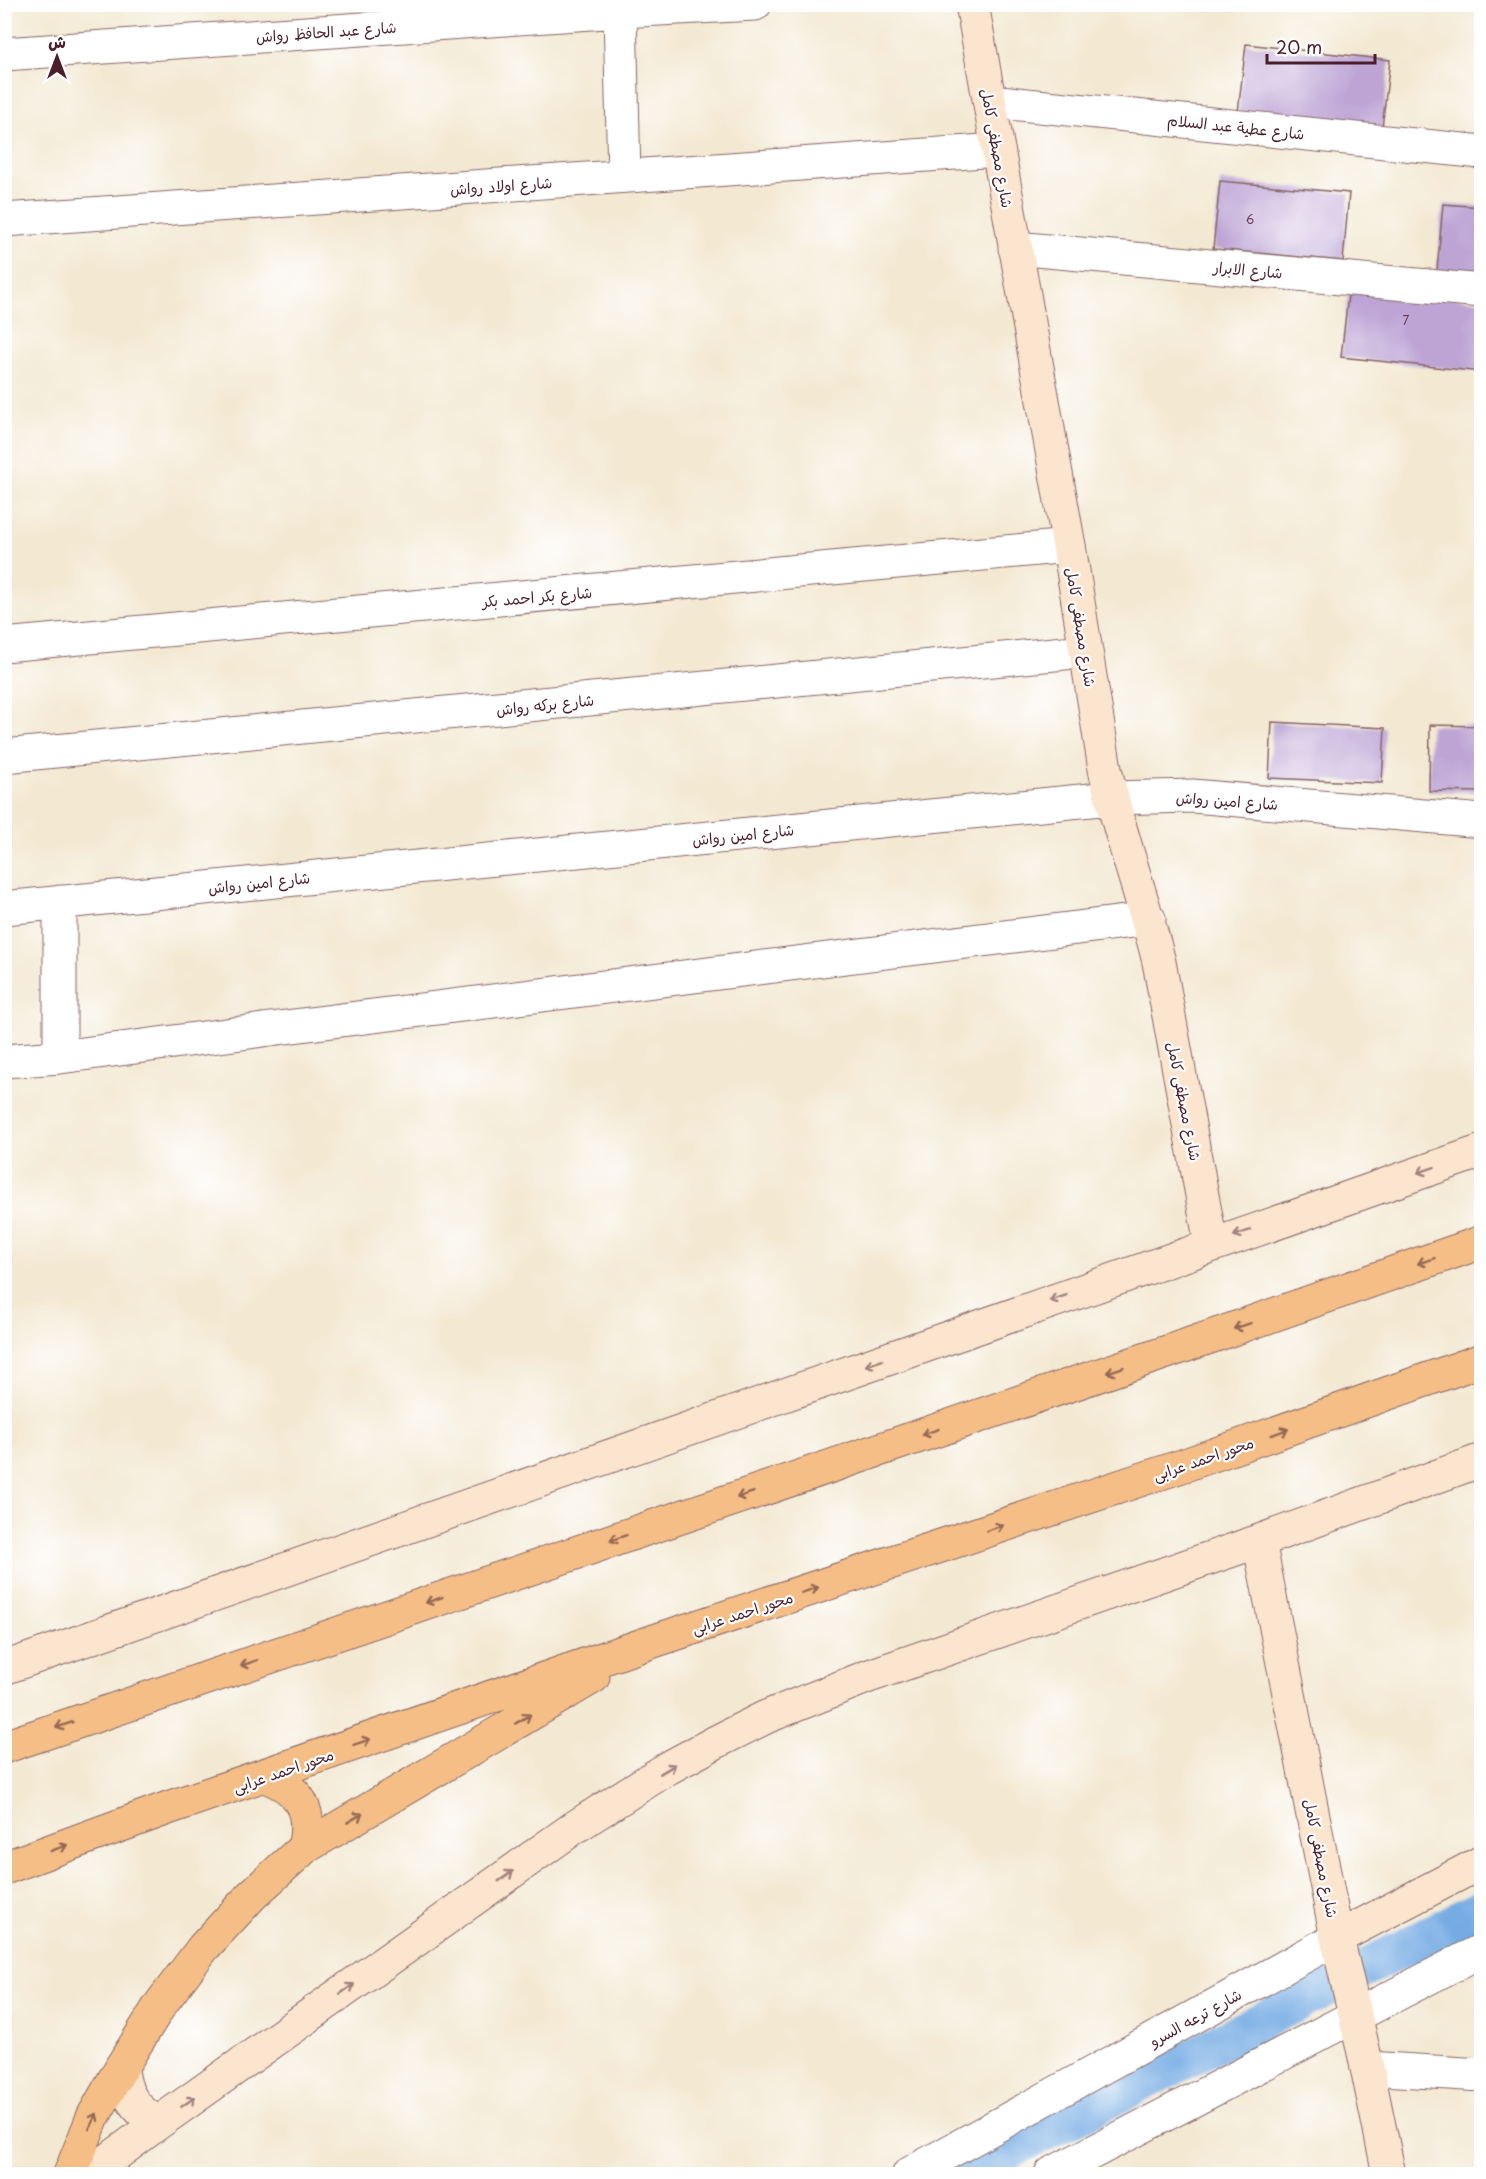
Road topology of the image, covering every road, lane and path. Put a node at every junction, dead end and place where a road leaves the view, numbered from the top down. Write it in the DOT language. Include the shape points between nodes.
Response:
graph roads {
  1 [pos="755,4"];
  2 [pos="972,4"];
  3 [pos="620,11"];
  4 [pos="4,54"];
  5 [pos="990,101"];
  6 [pos="998,150"];
  7 [pos="1482,152"];
  8 [pos="624,176"];
  9 [pos="4,220"];
  10 [pos="1015,248"];
  11 [pos="1482,291"];
  12 [pos="1069,546"];
  13 [pos="4,645"];
  14 [pos="1085,651"];
  15 [pos="4,756"];
  16 [pos="1111,798"];
  17 [pos="1482,821"];
  18 [pos="60,902"];
  19 [pos="4,908"];
  20 [pos="1149,919"];
  21 [pos="60,1057"];
  22 [pos="4,1061"];
  23 [pos="1482,1151"];
  24 [pos="1482,1242"];
  25 [pos="1211,1244"];
  26 [pos="1482,1360"];
  27 [pos="1482,1460"];
  28 [pos="1259,1541"];
  29 [pos="654,1641"];
  30 [pos="4,1668"];
  31 [pos="4,1747"];
  32 [pos="264,1776"];
  33 [pos="304,1848"];
  34 [pos="1482,1862"];
  35 [pos="4,1868"];
  36 [pos="1339,1944"];
  37 [pos="1482,1950"];
  38 [pos="1355,2017"];
  39 [pos="122,2066"];
  40 [pos="1367,2068"];
  41 [pos="1482,2075"];
  42 [pos="158,2123"];
  43 [pos="70,2175"];
  44 [pos="90,2175"];
  45 [pos="909,2175"];
  46 [pos="1051,2175"];
  47 [pos="1389,2175"];
  1 -- 3 [label="street, شارع عبد الحافظ رواش"];
  2 -- 5 [label="street, شارع مصطفى كامل"];
  3 -- 4 [label="street, شارع عبد الحافظ رواش"];
  3 -- 8 [label="street"];
  5 -- 6 [label="street, شارع مصطفى كامل"];
  5 -- 7 [label="street, شارع عطية عبد السلام"];
  6 -- 8 [label="street, شارع اولاد رواش"];
  6 -- 10 [label="street, شارع مصطفى كامل"];
  8 -- 9 [label="street, شارع اولاد رواش"];
  10 -- 11 [label="street, شارع الابرار"];
  10 -- 12 [label="street, شارع مصطفى كامل"];
  12 -- 13 [label="street, شارع بكر احمد بكر"];
  12 -- 14 [label="street, شارع مصطفى كامل"];
  14 -- 15 [label="street, شارع بركه رواش"];
  14 -- 16 [label="street, شارع مصطفى كامل"];
  16 -- 17 [label="street, شارع امين رواش" via="1193,796"];
  16 -- 18 [label="street, شارع امين رواش"];
  16 -- 20 [label="street, شارع مصطفى كامل"];
  18 -- 19 [label="street, شارع امين رواش"];
  18 -- 21 [label="street"];
  20 -- 21 [label="street"];
  20 -- 25 [label="street, شارع مصطفى كامل"];
  21 -- 22 [label="street"];
  23 -- 25 [label="street, one-way"];
  24 -- 31 [label="highway, one-way"];
  25 -- 30 [label="street, one-way"];
  29 -- 26 [label="highway, محور احمد عرابى, one-way" via="1185,1465"];
  27 -- 28 [label="street"];
  28 -- 36 [label="street, شارع مصطفى كامل"];
  42 -- 28 [label="street, one-way" via="574,1827 716,1742 766,1717 869,1676"];
  32 -- 29 [label="highway, محور احمد عرابى, one-way"];
  33 -- 29 [label="highway, one-way"];
  32 -- 33 [label="highway" via="292,1790 301,1802 308,1832"];
  35 -- 32 [label="highway, محور احمد عرابى, one-way"];
  33 -- 39 [label="highway" via="203,1948 160,2005"];
  34 -- 36 [label="street, شارع ترعه السرو"];
  36 -- 38 [label="street, شارع مصطفى كامل"];
  36 -- 45 [label="street, شارع ترعه السرو"];
  37 -- 38 [label="street"];
  38 -- 40 [label="street, شارع مصطفى كامل"];
  38 -- 46 [label="street"];
  39 -- 42 [label="street" via="127,2094 145,2116"];
  43 -- 39 [label="highway, one-way" via="93,2117"];
  40 -- 41 [label="street"];
  40 -- 47 [label="street, شارع مصطفى كامل"];
  42 -- 44 [label="street"];
}
